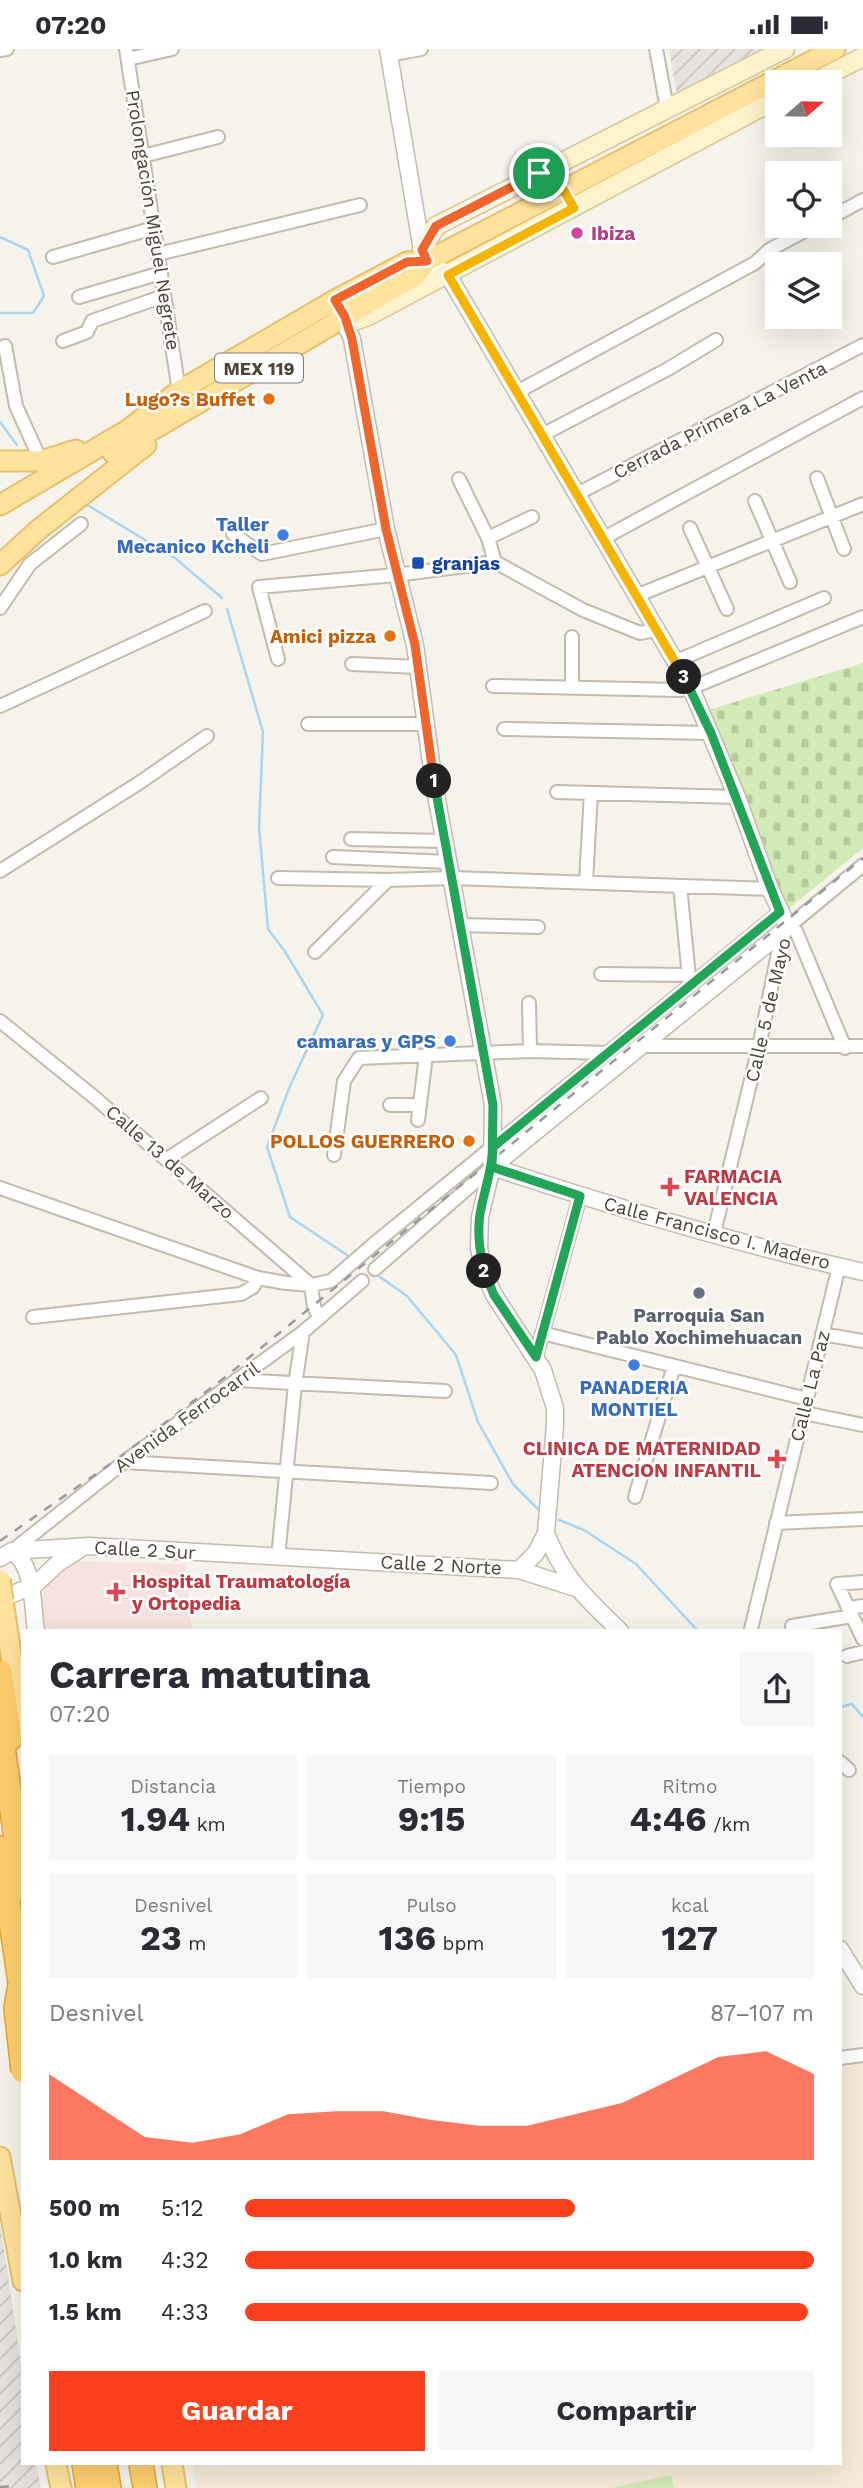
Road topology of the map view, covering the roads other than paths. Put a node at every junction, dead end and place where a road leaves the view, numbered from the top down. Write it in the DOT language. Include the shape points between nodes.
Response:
graph roads {
  1 [pos="7,49"];
  2 [pos="172,49"];
  3 [pos="421,49"];
  4 [pos="656,49"];
  5 [pos="785,49"];
  6 [pos="835,49"];
  7 [pos="0,50"];
  8 [pos="388,52"];
  9 [pos="127,54"];
  10 [pos="863,57"];
  11 [pos="838,70"];
  12 [pos="765,105"];
  13 [pos="667,108"];
  14 [pos="218,137"];
  15 [pos="143,156"];
  16 [pos="539,173"];
  17 [pos="558,192"];
  18 [pos="863,200"];
  19 [pos="359,205"];
  20 [pos="574,208"];
  21 [pos="842,211"];
  22 [pos="154,228"];
  23 [pos="792,238"];
  24 [pos="158,254"];
  25 [pos="425,255"];
  26 [pos="53,257"];
  27 [pos="160,272"];
  28 [pos="448,275"];
  29 [pos="164,296"];
  30 [pos="79,297"];
  31 [pos="340,309"];
  32 [pos="716,340"];
  33 [pos="63,341"];
  34 [pos="863,345"];
  35 [pos="5,346"];
  36 [pos="179,391"];
  37 [pos="517,392"];
  38 [pos="863,398"];
  39 [pos="173,420"];
  40 [pos="126,431"];
  41 [pos="542,435"];
  42 [pos="0,461"];
  43 [pos="41,461"];
  44 [pos="817,478"];
  45 [pos="459,479"];
  46 [pos="577,494"];
  47 [pos="755,501"];
  48 [pos="863,504"];
  49 [pos="0,505"];
  50 [pos="832,516"];
  51 [pos="533,517"];
  52 [pos="0,519"];
  53 [pos="81,524"];
  54 [pos="690,528"];
  55 [pos="386,529"];
  56 [pos="233,534"];
  57 [pos="488,538"];
  58 [pos="602,539"];
  59 [pos="772,541"];
  60 [pos="844,549"];
  61 [pos="495,562"];
  62 [pos="0,565"];
  63 [pos="708,567"];
  64 [pos="396,575"];
  65 [pos="790,582"];
  66 [pos="636,596"];
  67 [pos="824,598"];
  68 [pos="0,608"];
  69 [pos="727,609"];
  70 [pos="205,611"];
  71 [pos="863,617"];
  72 [pos="656,630"];
  73 [pos="572,637"];
  74 [pos="278,659"];
  75 [pos="674,662"];
  76 [pos="352,664"];
  77 [pos="418,667"];
  78 [pos="493,685"];
  79 [pos="572,688"];
  80 [pos="691,688"];
  81 [pos="0,706"];
  82 [pos="308,724"];
  83 [pos="425,724"];
  84 [pos="504,729"];
  85 [pos="711,733"];
  86 [pos="207,736"];
  87 [pos="557,792"];
  88 [pos="592,793"];
  89 [pos="737,797"];
  90 [pos="352,839"];
  91 [pos="445,841"];
  92 [pos="333,857"];
  93 [pos="863,865"];
  94 [pos="451,870"];
  95 [pos="0,871"];
  96 [pos="278,878"];
  97 [pos="388,880"];
  98 [pos="586,882"];
  99 [pos="680,886"];
  100 [pos="770,889"];
  101 [pos="784,920"];
  102 [pos="461,925"];
  103 [pos="538,927"];
  104 [pos="314,952"];
  105 [pos="601,974"];
  106 [pos="689,981"];
  107 [pos="529,1003"];
  108 [pos="0,1021"];
  109 [pos="643,1045"];
  110 [pos="863,1046"];
  111 [pos="759,1047"];
  112 [pos="845,1048"];
  113 [pos="530,1051"];
  114 [pos="483,1052"];
  115 [pos="610,1053"];
  116 [pos="426,1055"];
  117 [pos="261,1098"];
  118 [pos="390,1105"];
  119 [pos="420,1105"];
  120 [pos="418,1120"];
  121 [pos="493,1147"];
  122 [pos="334,1154"];
  123 [pos="167,1159"];
  124 [pos="492,1167"];
  125 [pos="0,1188"];
  126 [pos="580,1196"];
  127 [pos="714,1233"];
  128 [pos="839,1266"];
  129 [pos="375,1269"];
  130 [pos="863,1272"];
  131 [pos="258,1278"];
  132 [pos="362,1281"];
  133 [pos="311,1285"];
  134 [pos="33,1317"];
  135 [pos="319,1317"];
  136 [pos="303,1332"];
  137 [pos="542,1333"];
  138 [pos="822,1333"];
  139 [pos="863,1341"];
  140 [pos="536,1357"];
  141 [pos="674,1366"];
  142 [pos="236,1380"];
  143 [pos="295,1385"];
  144 [pos="445,1391"];
  145 [pos="807,1399"];
  146 [pos="804,1413"];
  147 [pos="863,1425"];
  148 [pos="124,1462"];
  149 [pos="286,1471"];
  150 [pos="491,1482"];
  151 [pos="635,1497"];
  152 [pos="863,1519"];
  153 [pos="776,1523"];
  154 [pos="546,1533"];
  155 [pos="89,1546"];
  156 [pos="6,1554"];
  157 [pos="278,1557"];
  158 [pos="519,1570"];
  159 [pos="0,1580"];
  160 [pos="863,1582"];
  161 [pos="30,1588"];
  162 [pos="576,1588"];
  163 [pos="2,1600"];
  164 [pos="863,1606"];
  165 [pos="850,1612"];
  166 [pos="792,1626"];
  167 [pos="36,1629"];
  168 [pos="618,1629"];
  169 [pos="751,1629"];
  170 [pos="863,1639"];
  171 [pos="863,1652"];
  172 [pos="847,1655"];
  173 [pos="0,1672"];
  174 [pos="21,1721"];
  175 [pos="0,1725"];
  176 [pos="21,1812"];
  177 [pos="0,1848"];
  178 [pos="21,1875"];
  179 [pos="0,1887"];
  180 [pos="842,1952"];
  181 [pos="863,1986"];
  182 [pos="21,1994"];
  183 [pos="21,2022"];
  184 [pos="21,2053"];
  185 [pos="863,2055"];
  186 [pos="842,2058"];
  187 [pos="0,2157"];
  188 [pos="21,2270"];
  189 [pos="56,2465"];
  190 [pos="84,2465"];
  191 [pos="98,2465"];
  192 [pos="104,2465"];
  193 [pos="117,2465"];
  194 [pos="131,2465"];
  195 [pos="141,2465"];
  196 [pos="172,2465"];
  197 [pos="61,2488"];
  198 [pos="88,2488"];
  199 [pos="102,2488"];
  200 [pos="109,2488"];
  201 [pos="122,2488"];
  202 [pos="135,2488"];
  203 [pos="145,2488"];
  204 [pos="176,2488"];
  1 -- 7 [label="street"];
  2 -- 9 [label="street"];
  3 -- 8 [label="street"];
  4 -- 13 [label="street"];
  5 -- 13 [label="main road"];
  6 -- 17 [label="main road, MEX 119"];
  8 -- 25 [label="street"];
  9 -- 15 [label="street, Prolongación Miguel Negrete"];
  10 -- 11 [label="main road"];
  12 -- 20 [label="main road"];
  13 -- 16 [label="main road"];
  14 -- 15 [label="street"];
  15 -- 22 [label="street, Prolongación Miguel Negrete"];
  16 -- 17 [label="main road"];
  16 -- 25 [label="main road" via="436,226"];
  17 -- 20 [label="main road"];
  17 -- 25 [label="main road, MEX 119"];
  18 -- 21 [label="street"];
  19 -- 24 [label="street"];
  20 -- 28 [label="main road"];
  22 -- 24 [label="street, Prolongación Miguel Negrete"];
  22 -- 26 [label="street"];
  23 -- 37 [label="street" via="755,263"];
  24 -- 27 [label="street, Prolongación Miguel Negrete"];
  25 -- 28 [label="street, Calle 5 de Mayo"];
  25 -- 31 [label="main road, MEX 119" via="415,276"];
  27 -- 29 [label="street, Prolongación Miguel Negrete"];
  27 -- 30 [label="street"];
  28 -- 31 [label="main road" via="357,320"];
  28 -- 37 [label="street, Calle 5 de Mayo"];
  29 -- 33 [label="street" via="92,321 87,332"];
  29 -- 36 [label="street, Prolongación Miguel Negrete"];
  31 -- 36 [label="main road, MEX 119"];
  31 -- 39 [label="main road, MEX 119"];
  31 -- 55 [label="street" via="352,339"];
  32 -- 41 [label="street"];
  34 -- 46 [label="street, Cerrada Primera La Venta"];
  35 -- 43 [label="street" via="16,406"];
  36 -- 40 [label="main road, MEX 119"];
  37 -- 41 [label="street, Calle 5 de Mayo"];
  38 -- 58 [label="street"];
  39 -- 52 [label="main road, MEX 119"];
  39 -- 62 [label="main road"];
  40 -- 43 [label="main road"];
  40 -- 49 [label="main road, MEX 119"];
  41 -- 46 [label="street, Calle 5 de Mayo"];
  42 -- 43 [label="main road"];
  44 -- 50 [label="street"];
  45 -- 57 [label="street"];
  46 -- 58 [label="street, Calle 5 de Mayo"];
  47 -- 59 [label="street"];
  48 -- 50 [label="street"];
  50 -- 59 [label="street"];
  50 -- 60 [label="street"];
  51 -- 57 [label="street"];
  53 -- 68 [label="street" via="30,563"];
  54 -- 63 [label="street"];
  55 -- 56 [label="street" via="261,554"];
  55 -- 64 [label="street"];
  57 -- 61 [label="street"];
  58 -- 66 [label="street, Calle 5 de Mayo"];
  59 -- 63 [label="street"];
  59 -- 65 [label="street"];
  61 -- 64 [label="street"];
  61 -- 72 [label="street" via="583,610 640,633"];
  63 -- 66 [label="street"];
  63 -- 69 [label="street"];
  64 -- 74 [label="street" via="259,587"];
  64 -- 77 [label="street"];
  66 -- 72 [label="street, Calle 5 de Mayo"];
  67 -- 75 [label="street"];
  70 -- 81 [label="street"];
  71 -- 80 [label="street"];
  72 -- 75 [label="street, Calle 5 de Mayo"];
  73 -- 79 [label="street"];
  75 -- 80 [label="street, Calle 5 de Mayo"];
  76 -- 77 [label="street"];
  77 -- 83 [label="street"];
  78 -- 79 [label="street"];
  79 -- 80 [label="street"];
  80 -- 85 [label="street, Calle 5 de Mayo"];
  82 -- 83 [label="street"];
  83 -- 91 [label="street"];
  84 -- 85 [label="street"];
  85 -- 89 [label="street, Calle 5 de Mayo"];
  86 -- 95 [label="street"];
  87 -- 88 [label="street"];
  88 -- 89 [label="street"];
  88 -- 98 [label="street"];
  89 -- 100 [label="street, Calle 5 de Mayo"];
  90 -- 91 [label="street"];
  91 -- 94 [label="street"];
  92 -- 94 [label="street"];
  93 -- 101 [label="street"];
  94 -- 97 [label="street"];
  94 -- 98 [label="street"];
  94 -- 102 [label="street"];
  96 -- 97 [label="street"];
  97 -- 104 [label="street"];
  98 -- 99 [label="street"];
  99 -- 100 [label="street"];
  99 -- 106 [label="street"];
  100 -- 101 [label="street, Calle 5 de Mayo"];
  101 -- 106 [label="street"];
  101 -- 109 [label="street"];
  101 -- 111 [label="street, Calle 5 de Mayo"];
  101 -- 112 [label="street" via="796,932"];
  102 -- 103 [label="street"];
  102 -- 114 [label="street"];
  105 -- 106 [label="street"];
  106 -- 115 [label="street"];
  107 -- 113 [label="street"];
  108 -- 123 [label="street, Calle 13 de Marzo"];
  109 -- 111 [label="street"];
  109 -- 124 [label="street"];
  110 -- 112 [label="street"];
  111 -- 112 [label="street"];
  111 -- 127 [label="street, Calle 5 de Mayo"];
  113 -- 114 [label="street"];
  113 -- 115 [label="street"];
  114 -- 116 [label="street"];
  114 -- 121 [label="street" via="493,1105"];
  115 -- 121 [label="street"];
  116 -- 119 [label="street"];
  116 -- 122 [label="street" via="359,1058 344,1081"];
  117 -- 123 [label="street"];
  118 -- 119 [label="street"];
  119 -- 120 [label="street"];
  121 -- 124 [label="street"];
  121 -- 133 [label="street" via="331,1281"];
  123 -- 133 [label="street, Calle 13 de Marzo"];
  124 -- 126 [label="street, Calle Francisco I. Madero"];
  124 -- 129 [label="street"];
  124 -- 140 [label="street" via="480,1217 484,1272"];
  125 -- 131 [label="street"];
  126 -- 127 [label="street, Calle Francisco I. Madero"];
  126 -- 137 [label="street"];
  127 -- 128 [label="street, Calle Francisco I. Madero"];
  128 -- 130 [label="street, Calle Francisco I. Madero"];
  128 -- 138 [label="street, Calle La Paz"];
  131 -- 133 [label="street"];
  131 -- 134 [label="street" via="241,1294"];
  132 -- 135 [label="street, Avenida Ferrocarril"];
  133 -- 135 [label="street"];
  135 -- 136 [label="street, Avenida Ferrocarril"];
  136 -- 142 [label="street, Avenida Ferrocarril"];
  136 -- 143 [label="street"];
  137 -- 140 [label="street"];
  137 -- 141 [label="street"];
  138 -- 139 [label="street"];
  138 -- 145 [label="street, Calle La Paz"];
  140 -- 154 [label="street" via="555,1408"];
  141 -- 145 [label="street"];
  141 -- 151 [label="street"];
  142 -- 143 [label="street"];
  142 -- 148 [label="street, Avenida Ferrocarril"];
  143 -- 144 [label="street"];
  143 -- 149 [label="street"];
  145 -- 146 [label="street, Calle La Paz"];
  146 -- 147 [label="street"];
  146 -- 153 [label="street, Calle La Paz"];
  148 -- 149 [label="street"];
  148 -- 156 [label="street, Avenida Ferrocarril"];
  149 -- 150 [label="street"];
  149 -- 157 [label="street"];
  152 -- 153 [label="street"];
  153 -- 169 [label="street, Calle La Paz"];
  154 -- 158 [label="street, Calle 2 Norte" via="536,1553"];
  154 -- 162 [label="street"];
  155 -- 156 [label="street, Calle 2 Sur"];
  155 -- 157 [label="street, Calle 2 Sur"];
  155 -- 161 [label="street" via="57,1564"];
  156 -- 161 [label="street" via="21,1557"];
  157 -- 158 [label="street, Calle 2 Norte"];
  158 -- 162 [label="street, Calle 2 Norte"];
  159 -- 163 [label="main road, bridge"];
  160 -- 165 [label="street" via="837,1584"];
  161 -- 163 [label="street"];
  161 -- 167 [label="street"];
  162 -- 168 [label="street"];
  163 -- 174 [label="main road"];
  164 -- 165 [label="street"];
  165 -- 166 [label="street"];
  165 -- 170 [label="street"];
  171 -- 172 [label="street"];
  173 -- 176 [label="highway"];
  175 -- 178 [label="highway"];
  177 -- 182 [label="highway"];
  179 -- 183 [label="highway"];
  180 -- 181 [label="street"];
  182 -- 184 [label="highway, bridge" via="16,2008"];
  185 -- 186 [label="street"];
  187 -- 188 [label="main road"];
  189 -- 197 [label="main road"];
  190 -- 198 [label="highway"];
  191 -- 199 [label="highway"];
  192 -- 200 [label="highway"];
  193 -- 201 [label="highway"];
  194 -- 202 [label="highway"];
  195 -- 203 [label="highway"];
  196 -- 204 [label="main road"];
}
